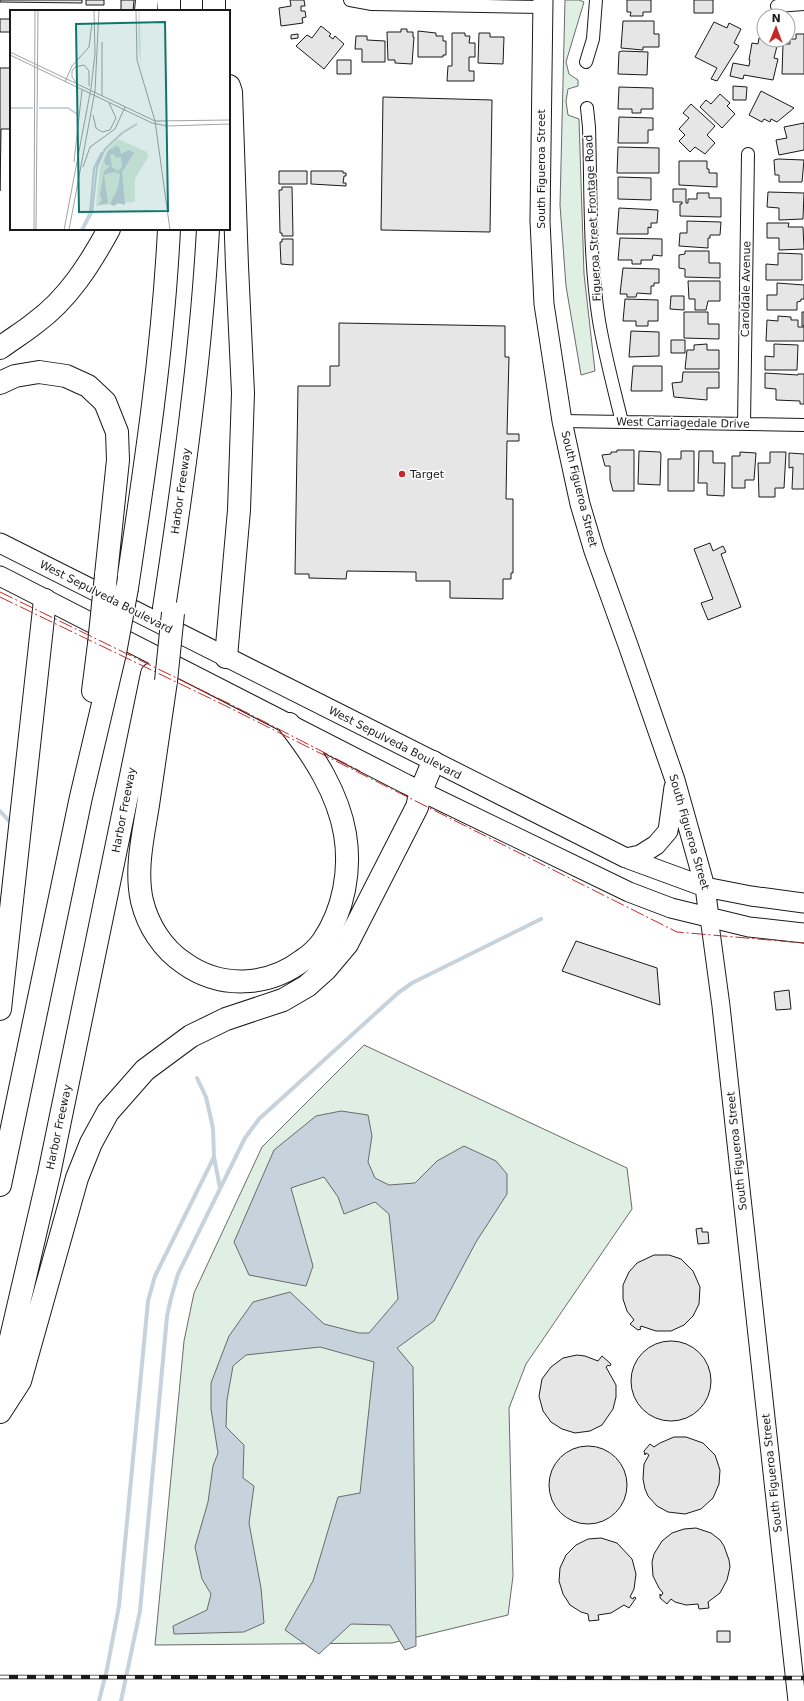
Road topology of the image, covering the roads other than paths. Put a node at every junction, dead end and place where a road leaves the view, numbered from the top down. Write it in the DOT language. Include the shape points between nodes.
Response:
graph roads {
  1 [pos="147,0"];
  2 [pos="350,0"];
  3 [pos="596,0"];
  4 [pos="543,4"];
  5 [pos="804,4"];
  6 [pos="778,6"];
  7 [pos="146,10"];
  8 [pos="586,62"];
  9 [pos="230,89"];
  10 [pos="587,108"];
  11 [pos="748,154"];
  12 [pos="108,230"];
  13 [pos="169,230"];
  14 [pos="208,230"];
  15 [pos="0,348"];
  16 [pos="0,383"];
  17 [pos="562,421"];
  18 [pos="622,422"];
  19 [pos="744,424"];
  20 [pos="804,425"];
  21 [pos="0,543"];
  22 [pos="0,576"];
  23 [pos="45,600"];
  24 [pos="107,649"];
  25 [pos="226,657"];
  26 [pos="159,678"];
  27 [pos="289,724"];
  28 [pos="433,762"];
  29 [pos="675,780"];
  30 [pos="421,791"];
  31 [pos="626,858"];
  32 [pos="705,887"];
  33 [pos="804,903"];
  34 [pos="709,917"];
  35 [pos="804,933"];
  36 [pos="0,1009"];
  37 [pos="0,1185"];
  38 [pos="0,1385"];
  39 [pos="0,1412"];
  40 [pos="797,1701"];
  1 -- 7 [label="highway"];
  2 -- 4 [label="street" via="372,4"];
  3 -- 8 [label="street" via="593,38"];
  4 -- 17 [label="main road, South Figueroa Street" via="540,220 544,304"];
  5 -- 6 [label="street"];
  9 -- 25 [label="highway" via="243,393 239,510"];
  10 -- 18 [label="street, Figueroa Street Frontage Road" via="599,321"];
  11 -- 19 [label="street, Caroldale Avenue"];
  12 -- 15 [label="highway" via="96,254 67,293 36,323"];
  13 -- 24 [label="highway, bridge" via="157,378 127,588"];
  14 -- 26 [label="highway, Harbor Freeway" via="199,353"];
  16 -- 24 [label="highway, bridge" via="15,376 40,372 66,376 88,386 105,402 117,432 118,460 106,575"];
  17 -- 18 [label="street, West Carriagedale Drive"];
  17 -- 29 [label="main road, South Figueroa Street" via="580,504 594,551"];
  18 -- 19 [label="street, West Carriagedale Drive"];
  19 -- 20 [label="street, West Carriagedale Drive"];
  21 -- 25 [label="main road, West Sepulveda Boulevard"];
  22 -- 23 [label="main road"];
  23 -- 27 [label="main road"];
  23 -- 36 [label="highway"];
  24 -- 37 [label="highway" via="81,797"];
  25 -- 28 [label="main road, West Sepulveda Boulevard"];
  26 -- 27 [label="highway" via="139,865 142,902 150,924 166,949 191,968 224,980 249,982 273,977 293,968 323,942 337,915 344,890 347,856 345,835 335,800 311,754"];
  26 -- 38 [label="highway, Harbor Freeway"];
  27 -- 30 [label="main road"];
  28 -- 30 [label="highway"];
  28 -- 31 [label="main road, West Sepulveda Boulevard"];
  29 -- 31 [label="main road" via="668,830 656,845 646,852"];
  29 -- 32 [label="main road, South Figueroa Street"];
  30 -- 34 [label="main road" via="629,892 671,908"];
  30 -- 39 [label="highway" via="417,807 361,919 347,944 326,969 307,986 284,1000 226,1019 191,1036 146,1070 108,1112 91,1143 77,1178 20,1381"];
  31 -- 32 [label="main road, West Sepulveda Boulevard"];
  32 -- 33 [label="main road, West Sepulveda Boulevard"];
  32 -- 34 [label="main road, South Figueroa Street"];
  34 -- 35 [label="main road" via="749,927"];
  34 -- 40 [label="main road, South Figueroa Street"];
}
